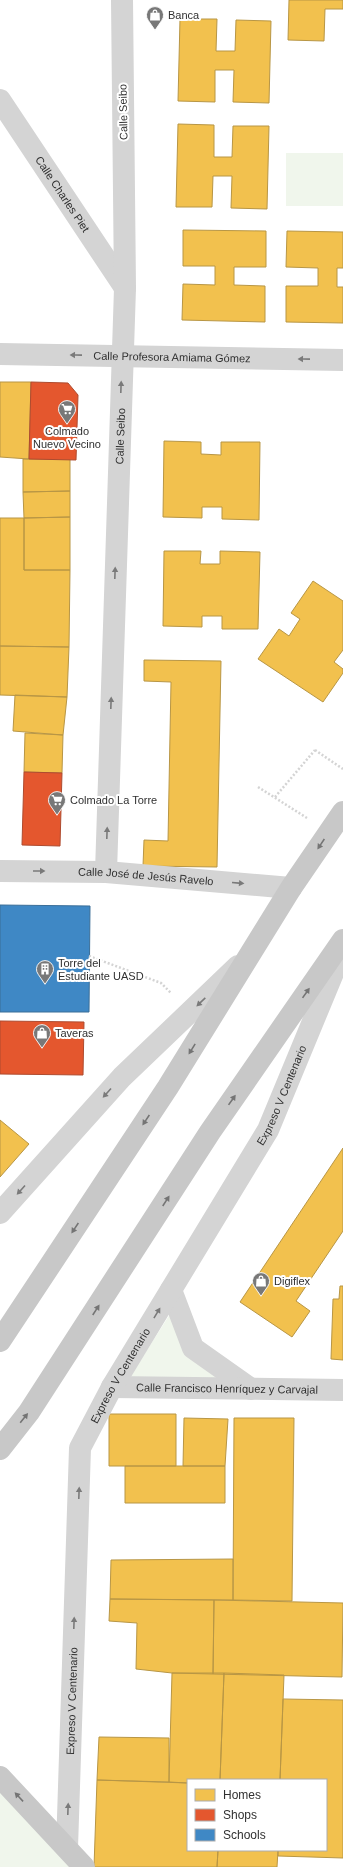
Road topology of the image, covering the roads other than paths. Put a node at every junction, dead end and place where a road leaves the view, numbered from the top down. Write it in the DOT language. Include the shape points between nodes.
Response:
graph roads {
  1 [pos="122,0"];
  2 [pos="0,100"];
  3 [pos="125,288"];
  4 [pos="0,354"];
  5 [pos="122,356"];
  6 [pos="343,360"];
  7 [pos="343,812"];
  8 [pos="0,871"];
  9 [pos="106,872"];
  10 [pos="291,888"];
  11 [pos="343,940"];
  12 [pos="343,949"];
  13 [pos="249,956"];
  14 [pos="0,1213"];
  15 [pos="171,1290"];
  16 [pos="0,1341"];
  17 [pos="112,1387"];
  18 [pos="251,1390"];
  19 [pos="343,1390"];
  20 [pos="0,1449"];
  21 [pos="0,1777"];
  22 [pos="66,1848"];
  23 [pos="84,1867"];
  1 -- 3 [label="street, Calle Seibo"];
  2 -- 3 [label="street, Calle Charles Piet"];
  3 -- 5 [label="street, Calle Seibo"];
  5 -- 4 [label="street, Calle Profesora Amiama Gómez, one-way"];
  6 -- 5 [label="street, Calle Profesora Amiama Gómez, one-way"];
  9 -- 5 [label="street, Calle Seibo, one-way"];
  7 -- 10 [label="main road, one-way"];
  8 -- 9 [label="street, Calle José de Jesús Ravelo, one-way"];
  9 -- 10 [label="street, Calle José de Jesús Ravelo, one-way"];
  10 -- 13 [label="main road"];
  20 -- 11 [label="main road, one-way" via="29,1412 210,1132"];
  12 -- 15 [label="street, Expreso V Centenario" via="268,1130"];
  13 -- 14 [label="street, one-way" via="122,1077"];
  13 -- 16 [label="main road, one-way" via="168,1088"];
  17 -- 15 [label="street, Expreso V Centenario, one-way"];
  15 -- 18 [label="street" via="194,1348"];
  17 -- 18 [label="street, Calle Francisco Henríquez y Carvajal"];
  22 -- 17 [label="street, Expreso V Centenario, one-way" via="80,1448"];
  18 -- 19 [label="street, Calle Francisco Henríquez y Carvajal"];
  22 -- 21 [label="main road, one-way"];
  22 -- 23 [label="main road"];
}
